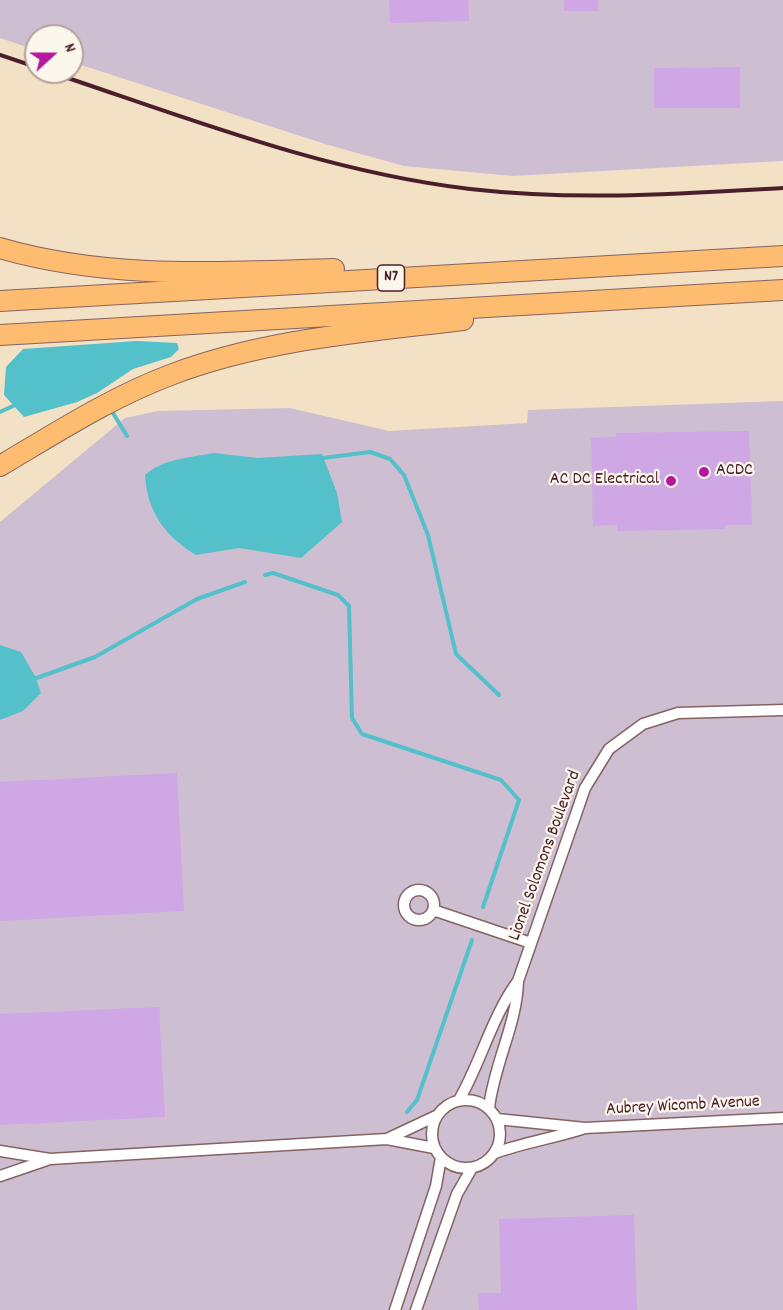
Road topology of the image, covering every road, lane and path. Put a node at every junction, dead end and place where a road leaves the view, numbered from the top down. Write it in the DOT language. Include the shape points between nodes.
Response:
graph roads {
  1 [pos="0,248"];
  2 [pos="783,256"];
  3 [pos="750,258"];
  4 [pos="783,290"];
  5 [pos="600,300"];
  6 [pos="0,301"];
  7 [pos="0,335"];
  8 [pos="0,466"];
  9 [pos="783,710"];
  10 [pos="433,910"];
  11 [pos="531,943"];
  12 [pos="518,981"];
  13 [pos="459,1100"];
  14 [pos="489,1108"];
  15 [pos="436,1116"];
  16 [pos="783,1118"];
  17 [pos="497,1119"];
  18 [pos="585,1128"];
  19 [pos="387,1139"];
  20 [pos="0,1151"];
  21 [pos="437,1153"];
  22 [pos="495,1153"];
  23 [pos="50,1159"];
  24 [pos="472,1168"];
  25 [pos="0,1176"];
  26 [pos="395,1310"];
  27 [pos="416,1310"];
  1 -- 3 [label="highway" via="65,264 151,272"];
  2 -- 3 [label="highway, N7"];
  3 -- 6 [label="highway, N7"];
  4 -- 5 [label="highway, N7"];
  5 -- 7 [label="highway, N7"];
  5 -- 8 [label="highway" via="283,343 234,354 172,374 115,399"];
  9 -- 11 [label="street, Lionel Solomons Boulevard" via="678,713 643,724 609,749 585,788"];
  10 -- 11 [label="street"];
  11 -- 12 [label="street, Lionel Solomons Boulevard"];
  12 -- 13 [label="street, Lionel Solomons Boulevard" via="506,998"];
  12 -- 14 [label="street, Lionel Solomons Boulevard" via="518,1003 495,1068"];
  13 -- 14 [label="street" via="474,1100"];
  13 -- 15 [label="street"];
  14 -- 17 [label="street"];
  15 -- 19 [label="street"];
  15 -- 21 [label="street" via="431,1138"];
  16 -- 18 [label="street, Aubrey Wicomb Avenue"];
  17 -- 18 [label="street, Aubrey Wicomb Avenue"];
  17 -- 22 [label="street" via="501,1134"];
  18 -- 22 [label="street, Aubrey Wicomb Avenue"];
  19 -- 21 [label="street"];
  19 -- 23 [label="street"];
  20 -- 23 [label="street"];
  21 -- 24 [label="street" via="460,1168"];
  21 -- 26 [label="street" via="436,1186"];
  22 -- 24 [label="street"];
  23 -- 25 [label="street"];
  24 -- 27 [label="street" via="457,1194"];
}
